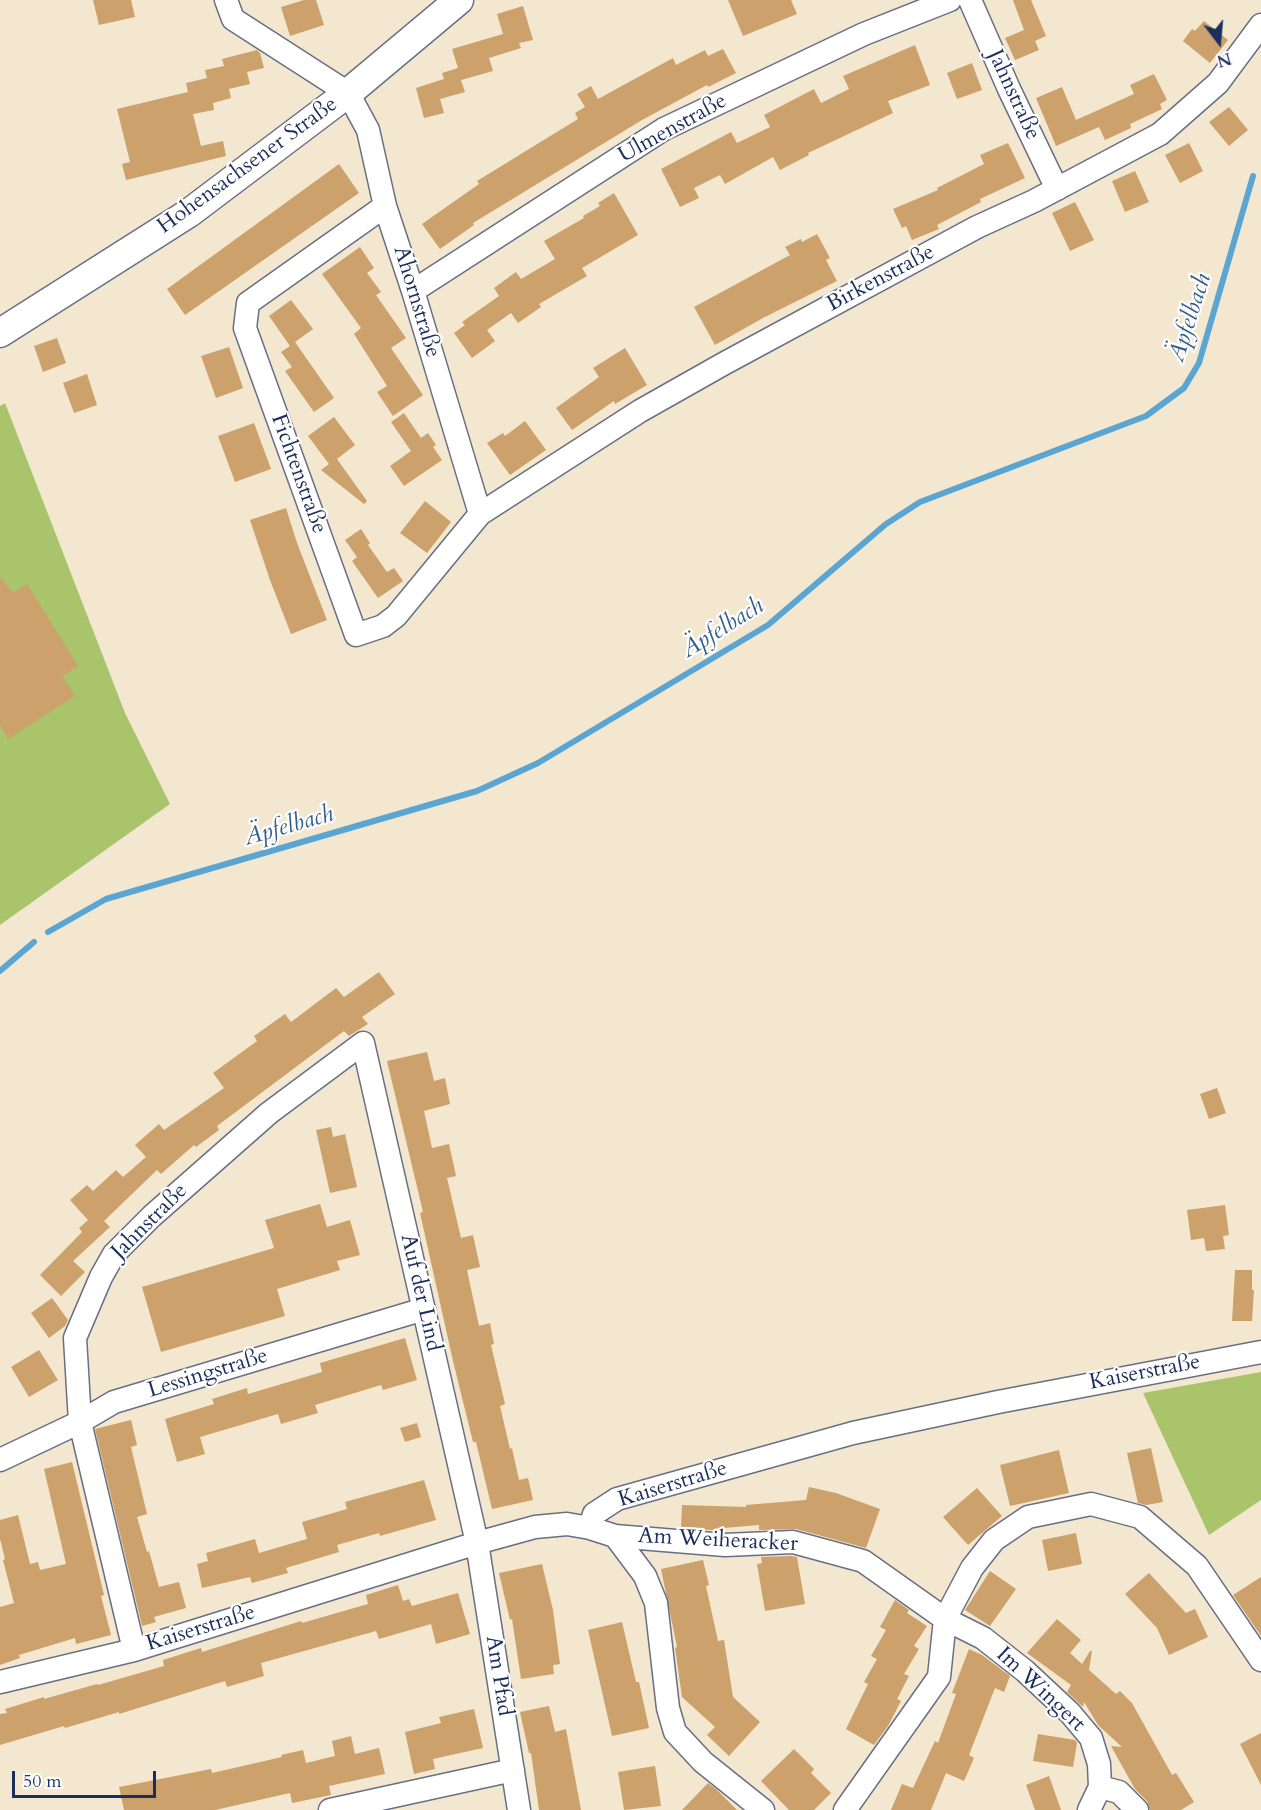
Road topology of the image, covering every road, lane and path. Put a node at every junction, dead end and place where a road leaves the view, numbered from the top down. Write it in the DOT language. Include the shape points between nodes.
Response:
graph roads {
  1 [pos="226,0"];
  2 [pos="950,0"];
  3 [pos="970,0"];
  4 [pos="448,4"];
  5 [pos="1261,25"];
  6 [pos="348,93"];
  7 [pos="1057,189"];
  8 [pos="385,206"];
  9 [pos="413,291"];
  10 [pos="0,333"];
  11 [pos="480,514"];
  12 [pos="363,1043"];
  13 [pos="424,1309"];
  14 [pos="1261,1352"];
  15 [pos="80,1422"];
  16 [pos="0,1460"];
  17 [pos="590,1528"];
  18 [pos="615,1536"];
  19 [pos="477,1543"];
  20 [pos="945,1619"];
  21 [pos="134,1650"];
  22 [pos="1261,1660"];
  23 [pos="0,1682"];
  24 [pos="513,1770"];
  25 [pos="1100,1787"];
  26 [pos="754,1808"];
  27 [pos="330,1810"];
  28 [pos="519,1810"];
  29 [pos="845,1810"];
  30 [pos="1089,1810"];
  31 [pos="1137,1810"];
  1 -- 6 [label="street" via="233,19"];
  2 -- 9 [label="street, Ulmenstraße" via="864,34 663,129"];
  3 -- 7 [label="street, Jahnstraße"];
  4 -- 6 [label="street, Hohensachsener Straße"];
  5 -- 7 [label="street, Birkenstraße" via="1218,83 1160,134"];
  6 -- 8 [label="street, Ahornstraße" via="368,130"];
  6 -- 10 [label="street, Hohensachsener Straße" via="189,213"];
  7 -- 11 [label="street, Birkenstraße" via="977,227 725,363 640,411"];
  8 -- 9 [label="street, Ahornstraße"];
  8 -- 11 [label="street, Fichtenstraße" via="248,303 245,328 356,635 383,626 396,616"];
  9 -- 11 [label="street, Ahornstraße"];
  12 -- 13 [label="street, Auf der Lind"];
  12 -- 15 [label="street, Jahnstraße" via="269,1113 114,1254 75,1338"];
  13 -- 15 [label="street, Lessingstraße" via="114,1402"];
  13 -- 19 [label="street, Auf der Lind"];
  14 -- 17 [label="street, Kaiserstraße" via="853,1433 616,1499 594,1514"];
  15 -- 16 [label="street, Lessingstraße"];
  15 -- 21 [label="street, Jahnstraße"];
  17 -- 18 [label="street, Am Weiheracker"];
  17 -- 19 [label="street, Kaiserstraße" via="567,1524 535,1527"];
  18 -- 20 [label="street, Am Weiheracker" via="725,1545 793,1542 863,1561"];
  18 -- 26 [label="street, Am Weiheracker" via="645,1576 656,1603 668,1708 675,1732"];
  19 -- 21 [label="street, Kaiserstraße"];
  19 -- 24 [label="street, Am Pfad"];
  20 -- 22 [label="street" via="972,1568 994,1540 1028,1517 1091,1504 1140,1517 1197,1566"];
  20 -- 25 [label="street, Im Wingert" via="983,1638 1070,1713 1091,1738 1099,1764"];
  20 -- 29 [label="street" via="939,1677"];
  21 -- 23 [label="street, Kaiserstraße"];
  24 -- 27 [label="street"];
  24 -- 28 [label="street, Am Pfad"];
  25 -- 30 [label="street"];
  25 -- 31 [label="street" via="1119,1792"];
}
